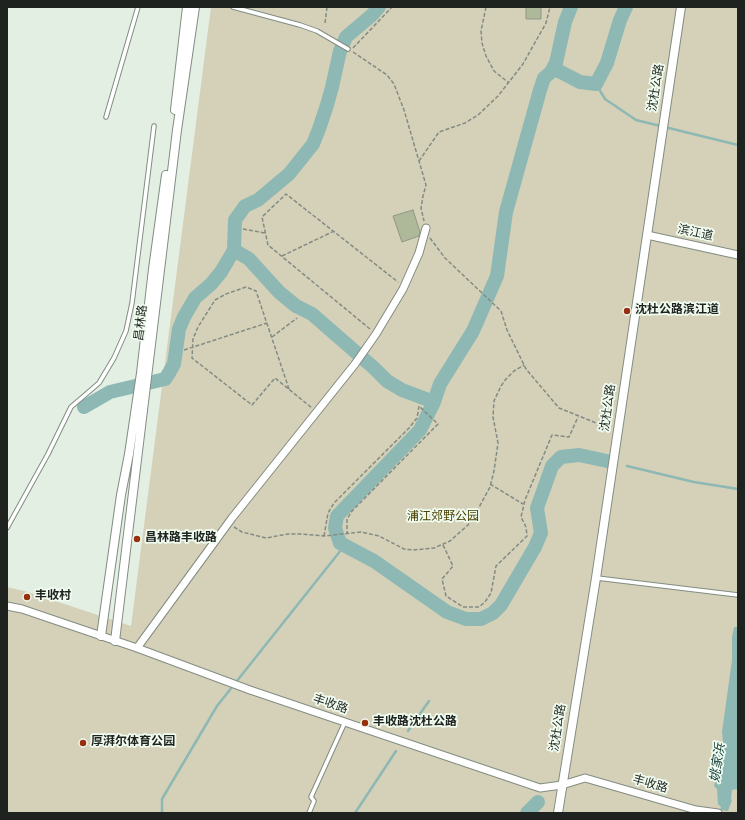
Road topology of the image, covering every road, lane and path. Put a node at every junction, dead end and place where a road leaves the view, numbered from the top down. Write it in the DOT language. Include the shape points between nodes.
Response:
graph roads {
  1 [pos="138,7"];
  2 [pos="186,7"];
  3 [pos="195,7"];
  4 [pos="233,7"];
  5 [pos="327,7"];
  6 [pos="392,7"];
  7 [pos="486,7"];
  8 [pos="550,7"];
  9 [pos="681,7"];
  10 [pos="325,23"];
  11 [pos="349,50"];
  12 [pos="509,83"];
  13 [pos="106,116"];
  14 [pos="154,126"];
  15 [pos="419,161"];
  16 [pos="426,228"];
  17 [pos="243,229"];
  18 [pos="334,232"];
  19 [pos="266,233"];
  20 [pos="647,235"];
  21 [pos="738,254"];
  22 [pos="282,256"];
  23 [pos="404,286"];
  24 [pos="297,318"];
  25 [pos="267,323"];
  26 [pos="376,334"];
  27 [pos="272,337"];
  28 [pos="192,348"];
  29 [pos="184,350"];
  30 [pos="524,365"];
  31 [pos="144,372"];
  32 [pos="289,390"];
  33 [pos="141,396"];
  34 [pos="316,412"];
  35 [pos="578,417"];
  36 [pos="601,425"];
  37 [pos="490,484"];
  38 [pos="524,504"];
  39 [pos="229,523"];
  40 [pos="7,528"];
  41 [pos="347,533"];
  42 [pos="324,536"];
  43 [pos="443,545"];
  44 [pos="596,578"];
  45 [pos="738,595"];
  46 [pos="7,606"];
  47 [pos="101,636"];
  48 [pos="115,641"];
  49 [pos="136,648"];
  50 [pos="345,722"];
  51 [pos="562,785"];
  52 [pos="308,813"];
  53 [pos="558,813"];
  54 [pos="716,813"];
  1 -- 13 [label="lane"];
  2 -- 31 [label="street, 昌林路" via="153,269"];
  3 -- 31 [label="street, 昌林路"];
  4 -- 11 [label="lane" via="300,25"];
  5 -- 10 [label="path"];
  6 -- 11 [label="path"];
  7 -- 12 [label="path" via="481,31 482,43 494,71"];
  8 -- 12 [label="path" via="546,23"];
  9 -- 20 [label="street, 沈杜公路"];
  11 -- 15 [label="path" via="387,75 394,84"];
  12 -- 15 [label="path" via="478,115 439,132"];
  14 -- 40 [label="lane" via="132,302 126,331 99,383 71,407"];
  15 -- 16 [label="path" via="426,185 421,208"];
  16 -- 23 [label="street" via="419,253"];
  16 -- 30 [label="path" via="432,242 445,258 501,311"];
  17 -- 19 [label="path"];
  18 -- 19 [label="path" via="286,194 262,216"];
  18 -- 22 [label="path"];
  18 -- 23 [label="path"];
  19 -- 22 [label="path" via="268,245"];
  20 -- 21 [label="street, 滨江道"];
  20 -- 44 [label="street, 沈杜公路"];
  22 -- 26 [label="path"];
  23 -- 26 [label="street"];
  24 -- 27 [label="path"];
  25 -- 27 [label="path"];
  25 -- 28 [label="path"];
  25 -- 28 [label="path" via="256,291 246,287 215,300 198,327"];
  26 -- 34 [label="street"];
  27 -- 32 [label="path"];
  28 -- 29 [label="path"];
  28 -- 32 [label="path" via="192,358 252,405 275,378"];
  30 -- 35 [label="path" via="559,408"];
  30 -- 37 [label="path" via="514,371 500,386 494,401 493,417 498,443"];
  31 -- 33 [label="street, 昌林路"];
  32 -- 34 [label="path"];
  33 -- 47 [label="street, 昌林路" via="121,495"];
  33 -- 48 [label="street, 昌林路"];
  34 -- 39 [label="street"];
  35 -- 36 [label="path"];
  35 -- 38 [label="path" via="569,437 552,435"];
  37 -- 38 [label="path"];
  37 -- 43 [label="path" via="468,525"];
  38 -- 43 [label="path" via="521,517 527,536 496,566 491,593 480,607 463,607 446,596 442,579 453,566"];
  39 -- 42 [label="path" via="242,532 266,538 288,534"];
  39 -- 49 [label="street"];
  41 -- 42 [label="path"];
  41 -- 42 [label="path" via="347,519 352,511 438,424 419,406 417,418 409,428 334,503 328,514"];
  41 -- 43 [label="path" via="361,532 379,536 404,549 422,550"];
  44 -- 45 [label="lane"];
  44 -- 51 [label="street, 沈杜公路"];
  46 -- 47 [label="street, 丰收路"];
  47 -- 48 [label="street, 丰收路"];
  48 -- 49 [label="street, 丰收路"];
  49 -- 50 [label="street, 丰收路"];
  50 -- 51 [label="street, 丰收路" via="540,788"];
  50 -- 52 [label="lane" via="311,797 314,801"];
  51 -- 53 [label="street, 沈杜公路"];
  51 -- 54 [label="street, 丰收路" via="585,778 696,810"];
}
